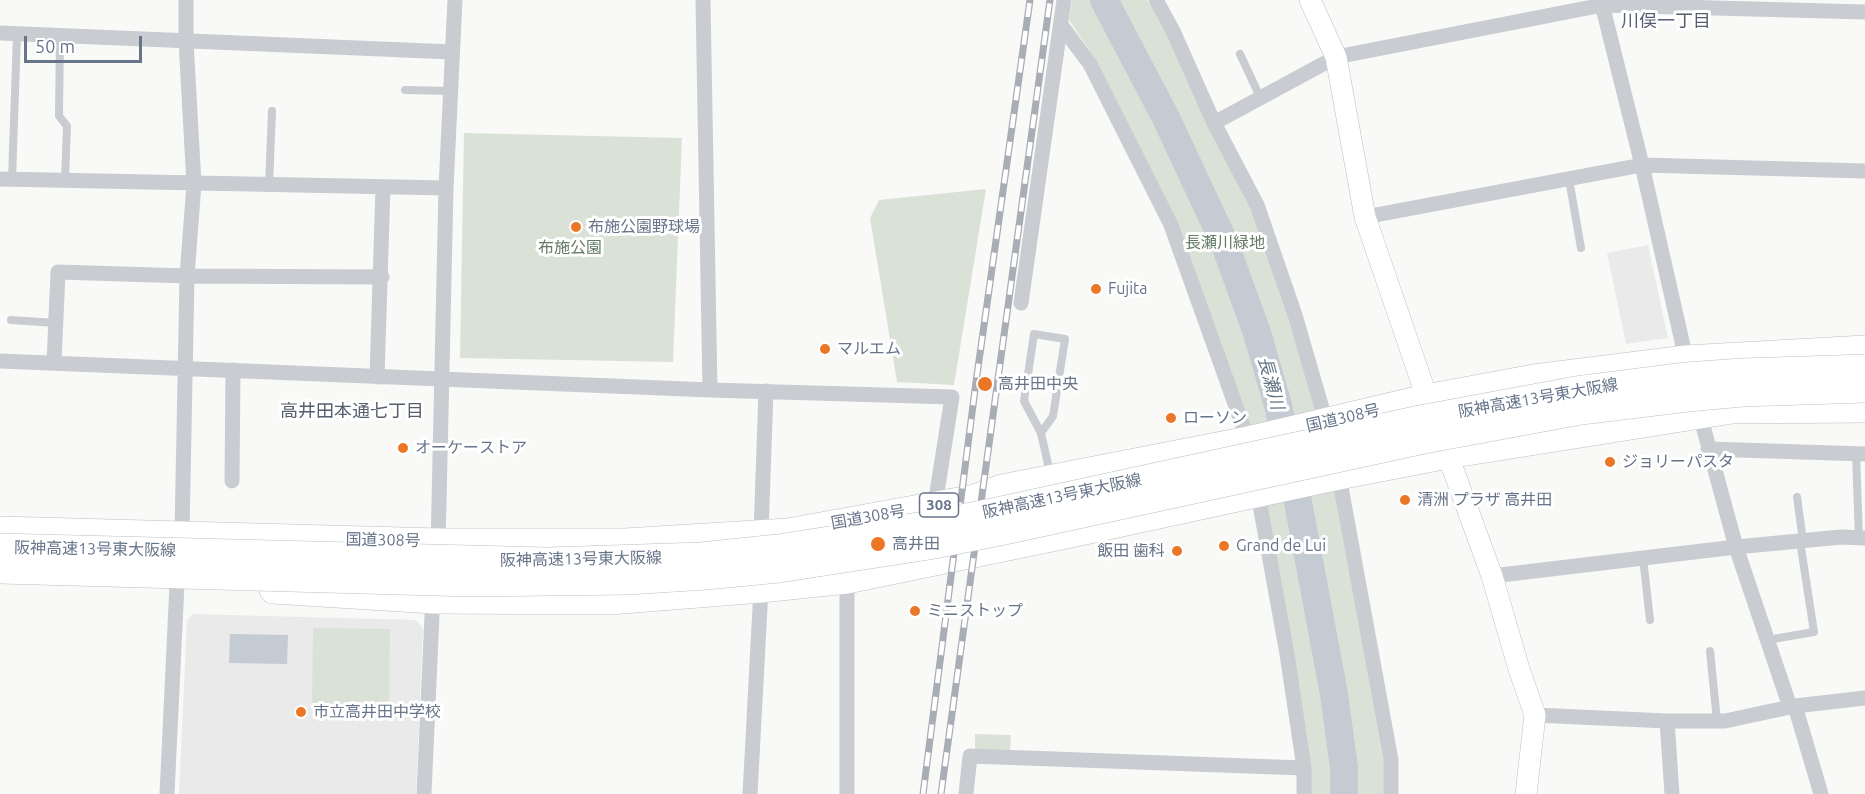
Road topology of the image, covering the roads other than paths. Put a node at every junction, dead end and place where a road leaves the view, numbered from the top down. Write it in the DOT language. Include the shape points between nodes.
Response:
graph roads {
  1 [pos="186,0"];
  2 [pos="455,0"];
  3 [pos="703,0"];
  4 [pos="1065,0"];
  5 [pos="1156,0"];
  6 [pos="1310,0"];
  7 [pos="1602,2"];
  8 [pos="1865,12"];
  9 [pos="1061,25"];
  10 [pos="0,33"];
  11 [pos="17,34"];
  12 [pos="60,36"];
  13 [pos="186,41"];
  14 [pos="452,52"];
  15 [pos="1240,54"];
  16 [pos="1336,57"];
  17 [pos="405,90"];
  18 [pos="451,91"];
  19 [pos="1260,97"];
  20 [pos="272,111"];
  21 [pos="1214,123"];
  22 [pos="1642,165"];
  23 [pos="1865,171"];
  24 [pos="6,179"];
  25 [pos="1569,179"];
  26 [pos="65,180"];
  27 [pos="194,184"];
  28 [pos="269,185"];
  29 [pos="383,187"];
  30 [pos="446,188"];
  31 [pos="1365,217"];
  32 [pos="1581,248"];
  33 [pos="187,276"];
  34 [pos="382,277"];
  35 [pos="1021,303"];
  36 [pos="11,320"];
  37 [pos="56,323"];
  38 [pos="1865,349"];
  39 [pos="1686,359"];
  40 [pos="0,361"];
  41 [pos="54,363"];
  42 [pos="184,368"];
  43 [pos="1865,368"];
  44 [pos="232,370"];
  45 [pos="377,377"];
  46 [pos="443,379"];
  47 [pos="1865,389"];
  48 [pos="710,390"];
  49 [pos="766,392"];
  50 [pos="1426,398"];
  51 [pos="1865,409"];
  52 [pos="1700,415"];
  53 [pos="1326,422"];
  54 [pos="1041,433"];
  55 [pos="1248,440"];
  56 [pos="1708,449"];
  57 [pos="1861,454"];
  58 [pos="1448,455"];
  59 [pos="1339,476"];
  60 [pos="1051,478"];
  61 [pos="232,481"];
  62 [pos="1258,494"];
  63 [pos="1797,497"];
  64 [pos="935,505"];
  65 [pos="0,530"];
  66 [pos="182,534"];
  67 [pos="761,534"];
  68 [pos="1066,535"];
  69 [pos="1862,538"];
  70 [pos="1801,541"];
  71 [pos="439,542"];
  72 [pos="0,547"];
  73 [pos="1736,547"];
  74 [pos="1643,558"];
  75 [pos="0,570"];
  76 [pos="1492,576"];
  77 [pos="0,578"];
  78 [pos="847,579"];
  79 [pos="177,584"];
  80 [pos="761,589"];
  81 [pos="433,600"];
  82 [pos="1650,620"];
  83 [pos="1767,640"];
  84 [pos="1710,651"];
  85 [pos="1865,698"];
  86 [pos="1792,707"];
  87 [pos="1535,715"];
  88 [pos="1667,721"];
  89 [pos="1717,721"];
  90 [pos="1304,768"];
  91 [pos="167,794"];
  92 [pos="424,794"];
  93 [pos="750,794"];
  94 [pos="847,794"];
  95 [pos="966,794"];
  96 [pos="1304,794"];
  97 [pos="1391,794"];
  98 [pos="1526,794"];
  99 [pos="1672,794"];
  100 [pos="1821,794"];
  1 -- 13 [label="street"];
  2 -- 14 [label="street"];
  3 -- 48 [label="street"];
  4 -- 9 [label="street"];
  5 -- 21 [label="street"];
  6 -- 16 [label="street"];
  7 -- 8 [label="street"];
  7 -- 16 [label="street"];
  7 -- 22 [label="street"];
  9 -- 35 [label="street"];
  9 -- 55 [label="street" via="1090,64 1171,225"];
  10 -- 11 [label="street"];
  11 -- 12 [label="street"];
  11 -- 24 [label="lane"];
  12 -- 13 [label="street"];
  12 -- 26 [label="lane" via="59,116 66,126"];
  13 -- 14 [label="street"];
  13 -- 27 [label="street"];
  14 -- 18 [label="street"];
  15 -- 19 [label="lane"];
  16 -- 19 [label="street"];
  16 -- 31 [label="street"];
  17 -- 18 [label="lane"];
  18 -- 30 [label="street"];
  19 -- 21 [label="street"];
  20 -- 28 [label="lane"];
  21 -- 53 [label="street" via="1257,205"];
  22 -- 23 [label="street"];
  22 -- 25 [label="street"];
  22 -- 39 [label="street"];
  24 -- 26 [label="street"];
  25 -- 31 [label="street"];
  25 -- 32 [label="lane"];
  26 -- 27 [label="street"];
  27 -- 28 [label="street"];
  27 -- 33 [label="street"];
  28 -- 29 [label="street"];
  29 -- 30 [label="street"];
  29 -- 34 [label="street"];
  30 -- 46 [label="street"];
  31 -- 50 [label="street"];
  33 -- 34 [label="street"];
  33 -- 37 [label="street" via="58,272"];
  33 -- 42 [label="street"];
  34 -- 45 [label="street"];
  36 -- 37 [label="lane"];
  37 -- 41 [label="street"];
  38 -- 39 [label="highway, 国道308号 / 308"];
  39 -- 50 [label="highway, 国道308号 / 308" via="1534,378"];
  40 -- 41 [label="street"];
  41 -- 42 [label="street"];
  42 -- 44 [label="street"];
  42 -- 66 [label="street"];
  43 -- 72 [label="highway, 阪神高速13号東大阪線, bridge" via="1675,377 1576,390 1420,419 925,525 778,548 548,561"];
  44 -- 45 [label="street"];
  44 -- 61 [label="street" via="238,454"];
  45 -- 46 [label="street"];
  46 -- 48 [label="street"];
  46 -- 71 [label="street"];
  47 -- 75 [label="highway, 阪神高速13号東大阪線, bridge" via="1743,393 1581,411 1424,440 929,546 706,576 471,583"];
  48 -- 49 [label="street"];
  49 -- 64 [label="street" via="952,397"];
  49 -- 67 [label="street"];
  50 -- 53 [label="highway, 国道308号 / 308"];
  50 -- 58 [label="street"];
  51 -- 52 [label="highway" via="1731,410"];
  52 -- 56 [label="street"];
  52 -- 58 [label="highway"];
  53 -- 55 [label="highway, 国道308号 / 308"];
  54 -- 54 [label="lane" via="1024,401 1034,334 1065,339 1053,416"];
  54 -- 60 [label="lane"];
  55 -- 60 [label="highway, 国道308号 / 308"];
  56 -- 57 [label="street"];
  56 -- 73 [label="street"];
  57 -- 69 [label="lane"];
  58 -- 59 [label="highway"];
  58 -- 76 [label="street"];
  59 -- 62 [label="highway"];
  59 -- 97 [label="street" via="1391,760"];
  60 -- 64 [label="highway, 国道308号 / 308"];
  60 -- 68 [label="lane"];
  62 -- 68 [label="highway"];
  62 -- 90 [label="street"];
  63 -- 70 [label="lane"];
  64 -- 67 [label="highway, 国道308号 / 308"];
  65 -- 66 [label="highway, 国道308号 / 308"];
  66 -- 71 [label="highway, 国道308号 / 308"];
  67 -- 71 [label="highway, 国道308号 / 308" via="626,542"];
  68 -- 78 [label="highway"];
  69 -- 70 [label="street"];
  70 -- 73 [label="street"];
  70 -- 83 [label="lane" via="1814,632"];
  71 -- 81 [label="street"];
  73 -- 74 [label="street"];
  73 -- 83 [label="street"];
  74 -- 76 [label="street"];
  74 -- 82 [label="lane"];
  76 -- 87 [label="street"];
  77 -- 79 [label="highway"];
  78 -- 80 [label="highway"];
  78 -- 94 [label="street"];
  79 -- 81 [label="highway"];
  79 -- 91 [label="street"];
  80 -- 81 [label="highway" via="610,601"];
  80 -- 93 [label="street"];
  81 -- 92 [label="street"];
  83 -- 86 [label="street"];
  84 -- 89 [label="lane"];
  85 -- 86 [label="street"];
  86 -- 89 [label="street"];
  86 -- 100 [label="street"];
  87 -- 88 [label="street"];
  87 -- 98 [label="street"];
  88 -- 89 [label="street"];
  88 -- 99 [label="street"];
  90 -- 95 [label="street" via="970,756"];
  90 -- 96 [label="street"];
}
